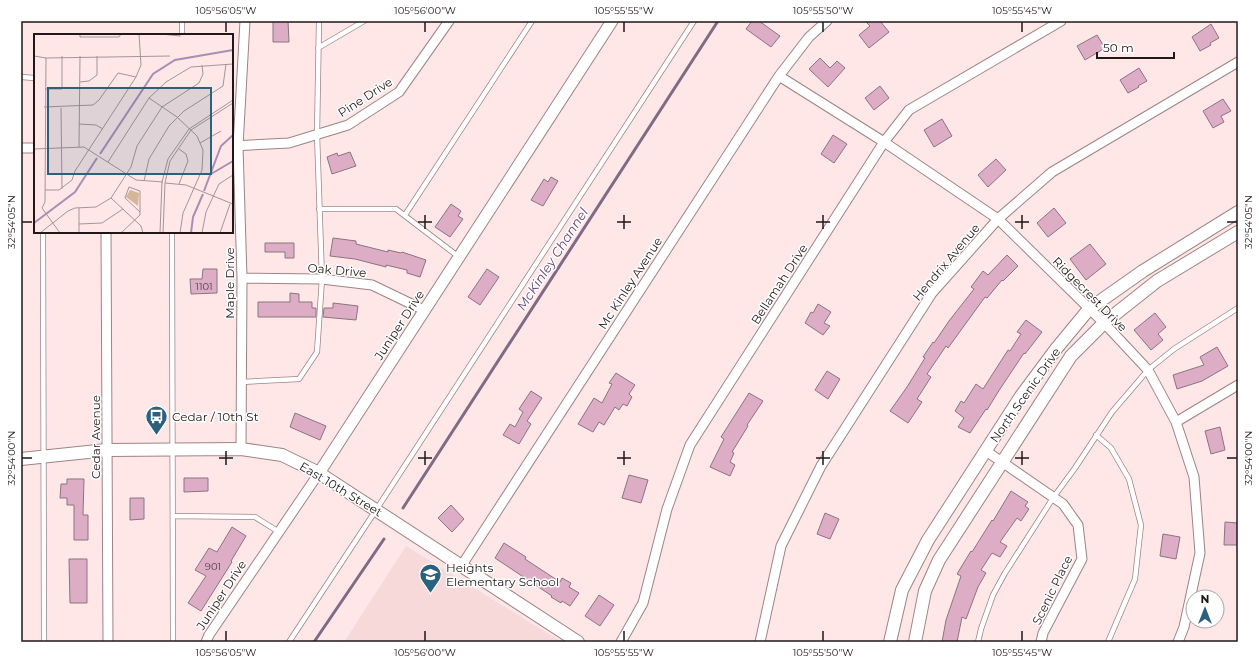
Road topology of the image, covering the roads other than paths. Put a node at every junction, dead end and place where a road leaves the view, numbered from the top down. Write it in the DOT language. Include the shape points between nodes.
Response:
graph roads {
  1 [pos="182,21"];
  2 [pos="245,21"];
  3 [pos="319,21"];
  4 [pos="364,21"];
  5 [pos="449,21"];
  6 [pos="532,21"];
  7 [pos="612,21"];
  8 [pos="694,21"];
  9 [pos="827,21"];
  10 [pos="1061,21"];
  11 [pos="182,34"];
  12 [pos="318,48"];
  13 [pos="1238,62"];
  14 [pos="779,76"];
  15 [pos="21,78"];
  16 [pos="34,78"];
  17 [pos="317,134"];
  18 [pos="884,142"];
  19 [pos="235,146"];
  20 [pos="21,148"];
  21 [pos="34,148"];
  22 [pos="320,209"];
  23 [pos="1238,212"];
  24 [pos="405,215"];
  25 [pos="998,219"];
  26 [pos="1238,232"];
  27 [pos="43,233"];
  28 [pos="106,233"];
  29 [pos="172,233"];
  30 [pos="459,257"];
  31 [pos="242,278"];
  32 [pos="322,279"];
  33 [pos="1238,308"];
  34 [pos="424,310"];
  35 [pos="1089,310"];
  36 [pos="1104,323"];
  37 [pos="1148,370"];
  38 [pos="241,382"];
  39 [pos="1238,385"];
  40 [pos="1176,422"];
  41 [pos="1096,435"];
  42 [pos="240,449"];
  43 [pos="107,450"];
  44 [pos="173,450"];
  45 [pos="986,451"];
  46 [pos="44,457"];
  47 [pos="21,459"];
  48 [pos="1002,462"];
  49 [pos="319,473"];
  50 [pos="1054,498"];
  51 [pos="376,510"];
  52 [pos="173,516"];
  53 [pos="279,532"];
  54 [pos="462,565"];
  55 [pos="44,642"];
  56 [pos="108,642"];
  57 [pos="173,642"];
  58 [pos="206,642"];
  59 [pos="288,642"];
  60 [pos="578,642"];
  61 [pos="622,642"];
  62 [pos="760,642"];
  63 [pos="890,642"];
  64 [pos="916,642"];
  65 [pos="978,642"];
  66 [pos="1041,642"];
  67 [pos="1108,642"];
  68 [pos="1178,642"];
  1 -- 11 [label="lane"];
  2 -- 19 [label="street, Maple Drive"];
  3 -- 12 [label="lane"];
  4 -- 12 [label="lane"];
  5 -- 17 [label="street, Pine Drive" via="399,92 348,125"];
  6 -- 24 [label="lane"];
  7 -- 30 [label="street, Juniper Drive"];
  8 -- 51 [label="lane"];
  9 -- 14 [label="street, Mc Kinley Avenue" via="809,37"];
  10 -- 18 [label="street, Bellamah Drive" via="910,110"];
  12 -- 17 [label="lane"];
  13 -- 25 [label="street, Hendrix Avenue" via="1052,172"];
  14 -- 18 [label="street, Ridgecrest Drive"];
  14 -- 54 [label="street, Mc Kinley Avenue"];
  15 -- 16 [label="lane"];
  17 -- 19 [label="street, Pine Drive" via="288,143"];
  17 -- 22 [label="lane"];
  18 -- 25 [label="street, Ridgecrest Drive"];
  18 -- 61 [label="street, Bellamah Drive" via="690,445 667,509 643,603"];
  19 -- 31 [label="street, Maple Drive"];
  20 -- 21 [label="street"];
  22 -- 24 [label="lane" via="396,209"];
  22 -- 32 [label="lane"];
  23 -- 35 [label="main road, North Scenic Drive" via="1143,271"];
  24 -- 30 [label="lane"];
  25 -- 35 [label="street, Ridgecrest Drive"];
  25 -- 62 [label="street, Hendrix Avenue" via="932,293 821,466 781,546"];
  26 -- 36 [label="main road, North Scenic Drive" via="1157,281"];
  27 -- 46 [label="lane"];
  28 -- 43 [label="street, Cedar Avenue"];
  29 -- 44 [label="lane"];
  30 -- 34 [label="street, Juniper Drive"];
  31 -- 32 [label="street, Oak Drive"];
  31 -- 38 [label="street, Maple Drive"];
  32 -- 34 [label="street, Oak Drive" via="372,285"];
  32 -- 38 [label="lane" via="317,352 299,379"];
  33 -- 37 [label="lane" via="1174,349"];
  34 -- 49 [label="street, Juniper Drive"];
  35 -- 36 [label="street, Ridgecrest Drive"];
  35 -- 45 [label="main road, North Scenic Drive" via="1021,396"];
  36 -- 37 [label="street, Ridgecrest Drive"];
  36 -- 48 [label="main road, North Scenic Drive" via="1071,356"];
  37 -- 40 [label="street, Ridgecrest Drive"];
  37 -- 41 [label="lane"];
  38 -- 42 [label="street, Maple Drive"];
  39 -- 40 [label="street"];
  40 -- 68 [label="street, Ridgecrest Drive" via="1194,477 1200,553 1184,627"];
  41 -- 50 [label="lane"];
  41 -- 67 [label="lane" via="1111,448 1129,479 1141,525 1135,579"];
  42 -- 44 [label="main road, East 10th Street"];
  42 -- 49 [label="main road, East 10th Street" via="282,455"];
  43 -- 44 [label="main road, East 10th Street"];
  43 -- 46 [label="main road, East 10th Street"];
  43 -- 56 [label="street, Cedar Avenue"];
  44 -- 52 [label="lane"];
  45 -- 48 [label="street, Scenic Place"];
  45 -- 63 [label="main road, North Scenic Drive" via="928,540 902,590"];
  46 -- 47 [label="main road, East 10th Street"];
  46 -- 55 [label="lane"];
  48 -- 50 [label="street, Scenic Place"];
  48 -- 64 [label="main road, North Scenic Drive" via="939,560 925,591"];
  49 -- 51 [label="main road, East 10th Street"];
  49 -- 53 [label="street, Juniper Drive"];
  50 -- 65 [label="lane" via="993,595"];
  50 -- 66 [label="street, Scenic Place" via="1063,504 1078,525 1082,560"];
  51 -- 54 [label="main road, East 10th Street"];
  51 -- 59 [label="lane"];
  52 -- 53 [label="lane" via="255,517"];
  52 -- 57 [label="lane"];
  53 -- 58 [label="street, Juniper Drive"];
  54 -- 60 [label="main road, East 10th Street"];
}
